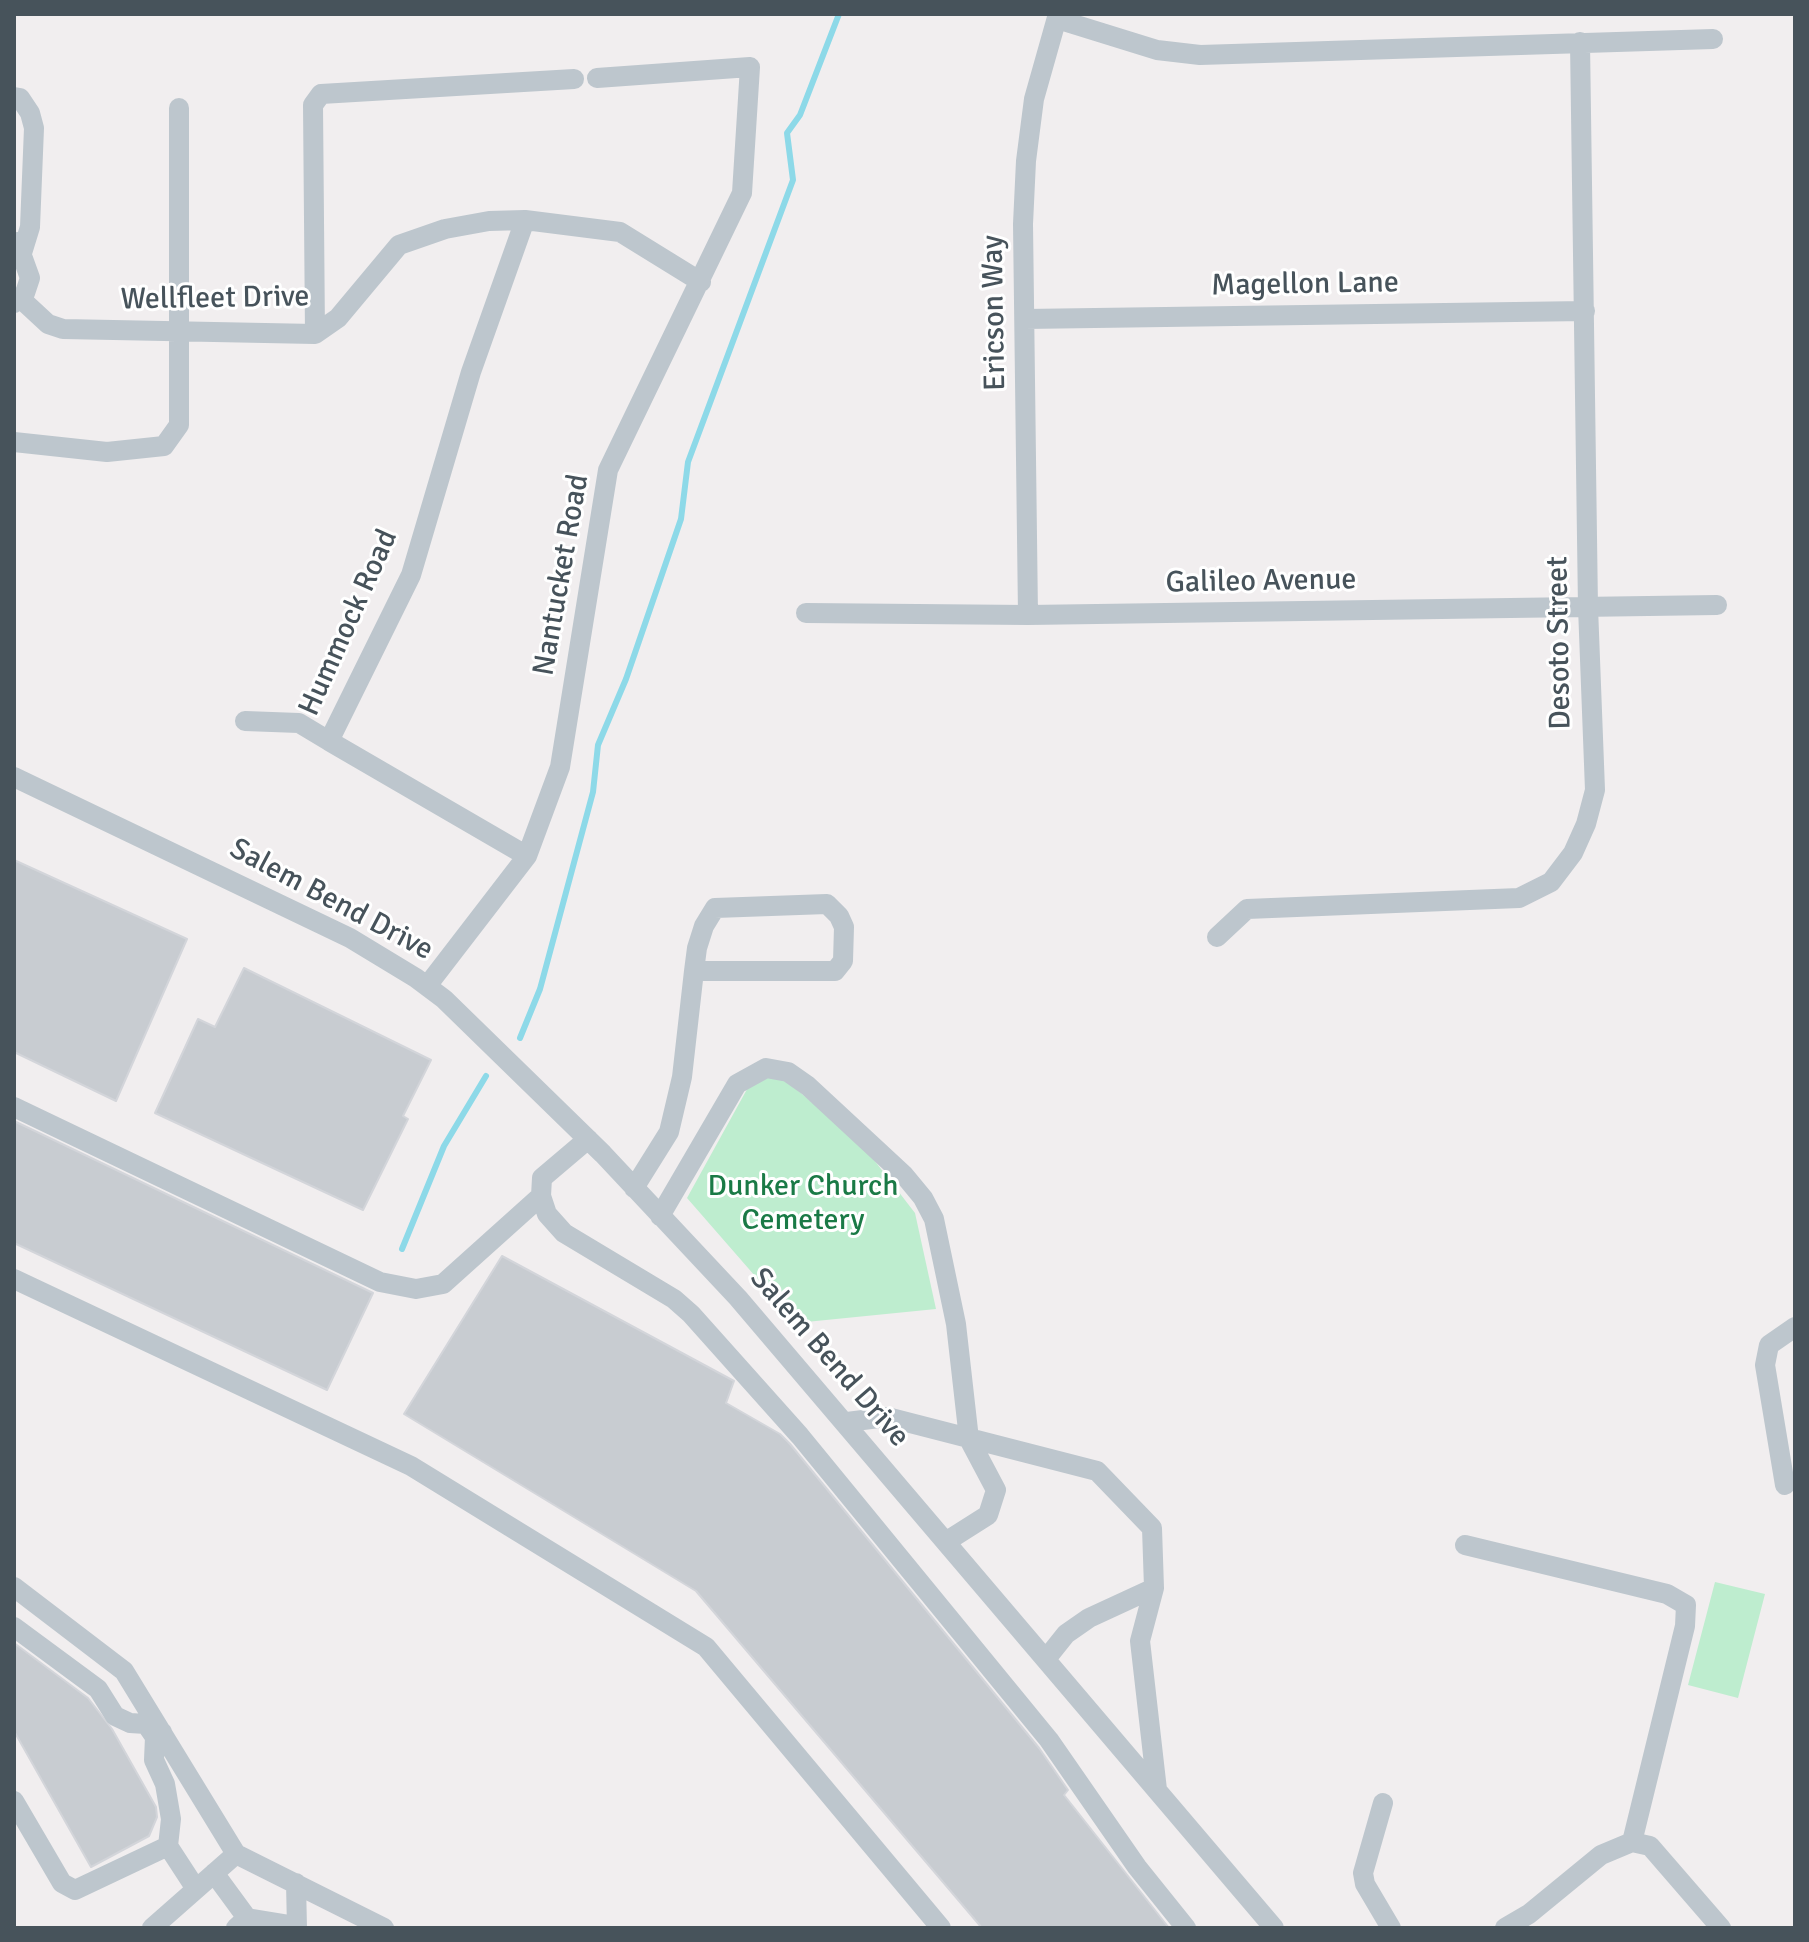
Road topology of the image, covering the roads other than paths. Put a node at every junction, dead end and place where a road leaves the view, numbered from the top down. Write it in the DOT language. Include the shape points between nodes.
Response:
graph roads {
  1 [pos="1058,17"];
  2 [pos="1713,39"];
  3 [pos="1580,42"];
  4 [pos="597,78"];
  5 [pos="574,79"];
  6 [pos="14,97"];
  7 [pos="179,108"];
  8 [pos="525,220"];
  9 [pos="18,246"];
  10 [pos="701,282"];
  11 [pos="18,301"];
  12 [pos="1585,311"];
  13 [pos="1025,319"];
  14 [pos="179,332"];
  15 [pos="315,334"];
  16 [pos="14,442"];
  17 [pos="1717,605"];
  18 [pos="1588,607"];
  19 [pos="806,613"];
  20 [pos="1028,615"];
  21 [pos="245,721"];
  22 [pos="329,741"];
  23 [pos="14,777"];
  24 [pos="527,856"];
  25 [pos="1217,937"];
  26 [pos="694,971"];
  27 [pos="427,986"];
  28 [pos="14,1107"];
  29 [pos="588,1139"];
  30 [pos="634,1188"];
  31 [pos="541,1196"];
  32 [pos="660,1216"];
  33 [pos="14,1279"];
  34 [pos="1795,1327"];
  35 [pos="847,1422"];
  36 [pos="969,1439"];
  37 [pos="1785,1485"];
  38 [pos="947,1541"];
  39 [pos="1465,1545"];
  40 [pos="14,1587"];
  41 [pos="1154,1588"];
  42 [pos="14,1627"];
  43 [pos="1046,1659"];
  44 [pos="158,1734"];
  45 [pos="1157,1790"];
  46 [pos="14,1801"];
  47 [pos="1383,1803"];
  48 [pos="1632,1842"];
  49 [pos="168,1846"];
  50 [pos="236,1854"];
  51 [pos="214,1873"];
  52 [pos="296,1883"];
  53 [pos="196,1889"];
  54 [pos="241,1923"];
  55 [pos="297,1927"];
  56 [pos="152,1928"];
  57 [pos="384,1928"];
  58 [pos="941,1928"];
  59 [pos="1186,1928"];
  60 [pos="1274,1928"];
  61 [pos="1391,1928"];
  62 [pos="1505,1928"];
  63 [pos="1721,1928"];
  1 -- 3 [label="street" via="1157,50 1200,55"];
  1 -- 13 [label="street, Ericson Way" via="1034,99 1026,161"];
  2 -- 3 [label="street"];
  3 -- 12 [label="street, Desoto Street"];
  4 -- 10 [label="street, Nantucket Road" via="750,67 742,193"];
  5 -- 15 [label="street" via="321,94 313,105"];
  6 -- 9 [label="street" via="30,113 34,128 30,227"];
  7 -- 14 [label="street"];
  8 -- 10 [label="street, Wellfleet Drive" via="620,232"];
  8 -- 15 [label="street, Wellfleet Drive" via="445,229 399,245 338,318"];
  8 -- 22 [label="street, Hummock Road" via="471,372 411,575"];
  9 -- 11 [label="street" via="30,278"];
  10 -- 24 [label="street, Nantucket Road" via="608,470 560,767"];
  11 -- 14 [label="street, Wellfleet Drive" via="63,329"];
  12 -- 13 [label="street, Magellon Lane"];
  12 -- 18 [label="street, Desoto Street"];
  13 -- 20 [label="street, Ericson Way"];
  14 -- 15 [label="street, Wellfleet Drive"];
  14 -- 16 [label="street" via="179,425 164,446 107,452"];
  17 -- 18 [label="street, Galileo Avenue"];
  18 -- 20 [label="street, Galileo Avenue"];
  18 -- 25 [label="street, Desoto Street" via="1595,790 1573,853 1551,882 1519,898 1247,909"];
  19 -- 20 [label="street, Galileo Avenue"];
  21 -- 22 [label="street" via="299,723"];
  22 -- 24 [label="street, Hummock Road"];
  23 -- 27 [label="street, Salem Bend Drive" via="350,938"];
  24 -- 27 [label="street, Nantucket Road"];
  26 -- 26 [label="street" via="704,926 715,908 827,904 844,927 843,961 835,971"];
  26 -- 30 [label="street" via="682,1077 669,1132"];
  27 -- 29 [label="street, Salem Bend Drive"];
  28 -- 31 [label="street" via="380,1282 416,1289 443,1284"];
  29 -- 30 [label="street, Salem Bend Drive"];
  29 -- 31 [label="street" via="542,1178"];
  30 -- 32 [label="street, Salem Bend Drive"];
  31 -- 59 [label="street" via="547,1214 564,1233 691,1314 800,1436 1049,1740"];
  32 -- 35 [label="street, Salem Bend Drive"];
  32 -- 36 [label="street" via="737,1084 766,1068 788,1072 875,1146 928,1209 956,1324"];
  33 -- 58 [label="street" via="411,1466 706,1647"];
  34 -- 37 [label="street" via="1769,1345 1765,1365"];
  35 -- 36 [label="street" via="887,1417"];
  35 -- 38 [label="street, Salem Bend Drive"];
  36 -- 38 [label="street" via="996,1490 988,1515"];
  36 -- 41 [label="street" via="1097,1471 1152,1528"];
  38 -- 43 [label="street, Salem Bend Drive"];
  39 -- 48 [label="street" via="1667,1594 1686,1605"];
  40 -- 44 [label="street" via="124,1671"];
  41 -- 43 [label="street" via="1089,1618 1066,1634"];
  41 -- 45 [label="street" via="1140,1641"];
  42 -- 44 [label="street" via="98,1689 115,1716 146,1724"];
  43 -- 45 [label="street, Salem Bend Drive"];
  44 -- 49 [label="street" via="154,1760 171,1819"];
  44 -- 50 [label="street"];
  45 -- 60 [label="street, Salem Bend Drive"];
  46 -- 49 [label="street" via="62,1883 75,1890"];
  47 -- 61 [label="street" via="1363,1873"];
  48 -- 62 [label="street" via="1601,1855"];
  48 -- 63 [label="street" via="1650,1846"];
  49 -- 53 [label="street"];
  50 -- 51 [label="street"];
  50 -- 52 [label="street"];
  51 -- 53 [label="street"];
  51 -- 54 [label="street"];
  52 -- 55 [label="street"];
  52 -- 57 [label="street"];
  53 -- 56 [label="street"];
  54 -- 55 [label="street"];
}
